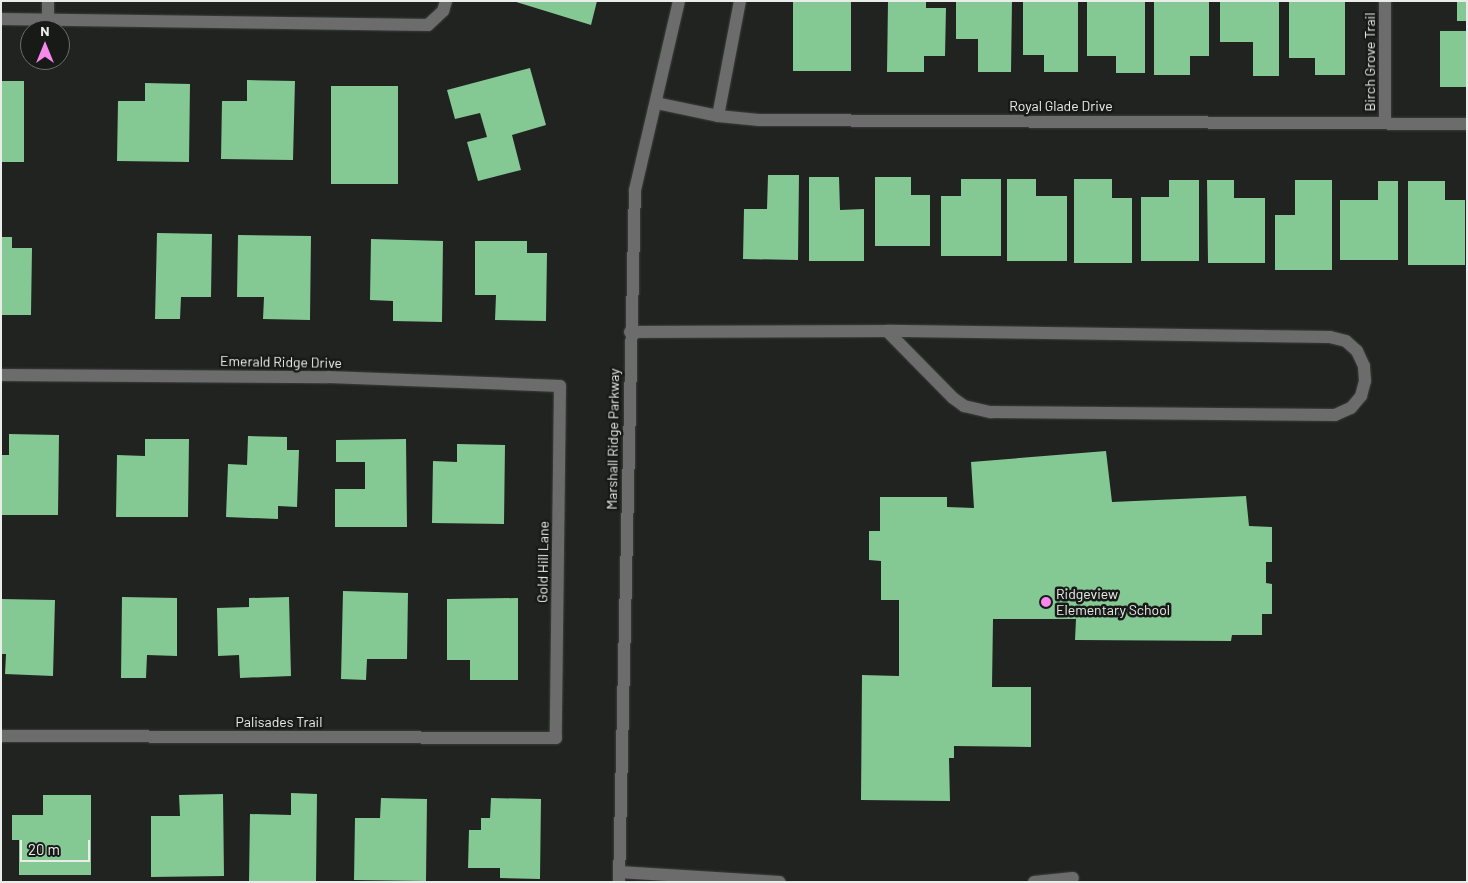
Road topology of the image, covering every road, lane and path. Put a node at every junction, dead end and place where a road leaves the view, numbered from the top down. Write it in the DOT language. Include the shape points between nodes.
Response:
graph roads {
  1 [pos="48,1"];
  2 [pos="446,1"];
  3 [pos="679,1"];
  4 [pos="740,1"];
  5 [pos="1385,1"];
  6 [pos="1,19"];
  7 [pos="48,19"];
  8 [pos="656,103"];
  9 [pos="718,116"];
  10 [pos="1385,123"];
  11 [pos="1467,124"];
  12 [pos="887,331"];
  13 [pos="630,332"];
  14 [pos="1,375"];
  15 [pos="560,386"];
  16 [pos="1,736"];
  17 [pos="556,738"];
  18 [pos="619,877"];
  19 [pos="1073,878"];
  20 [pos="780,882"];
  21 [pos="1034,882"];
  1 -- 7 [label="street"];
  2 -- 7 [label="street" via="443,11 428,25"];
  3 -- 8 [label="street, Marshall Ridge Parkway"];
  4 -- 9 [label="street"];
  5 -- 10 [label="street, Birch Grove Trail"];
  6 -- 7 [label="street"];
  8 -- 9 [label="street, Royal Glade Drive"];
  8 -- 13 [label="street, Marshall Ridge Parkway" via="635,190"];
  9 -- 10 [label="street, Royal Glade Drive" via="759,120"];
  10 -- 11 [label="street, Royal Glade Drive"];
  12 -- 12 [label="street" via="1330,337 1346,341 1358,352 1364,366 1365,381 1356,402 1335,416 977,410 953,398"];
  12 -- 13 [label="street"];
  13 -- 18 [label="street, Marshall Ridge Parkway"];
  14 -- 15 [label="street, Emerald Ridge Drive" via="328,377"];
  15 -- 17 [label="street, Gold Hill Lane"];
  16 -- 17 [label="street, Palisades Trail"];
  18 -- 20 [label="street"];
  19 -- 21 [label="street"];
}
